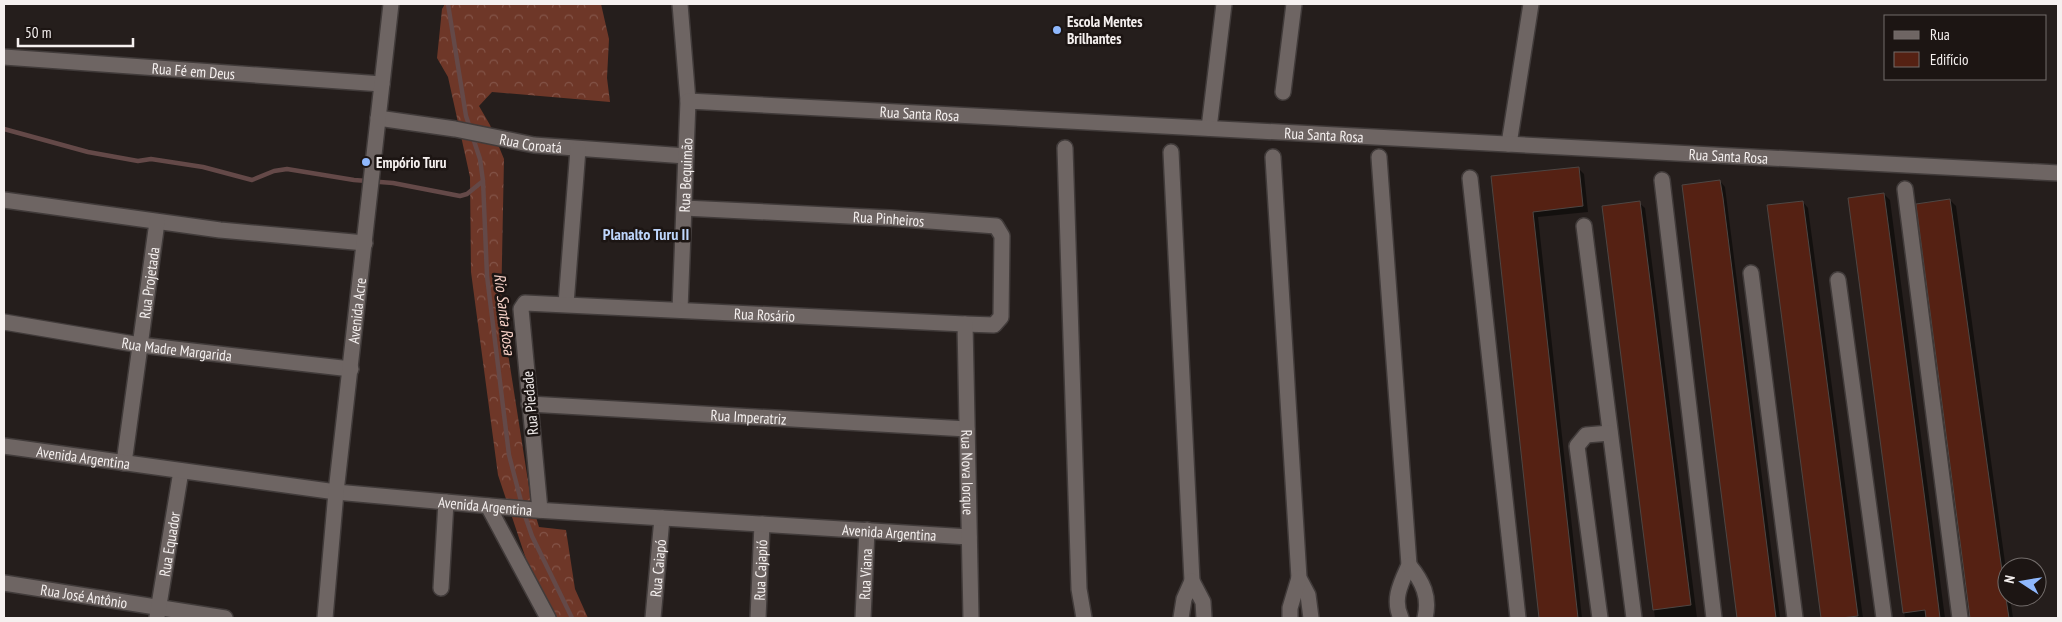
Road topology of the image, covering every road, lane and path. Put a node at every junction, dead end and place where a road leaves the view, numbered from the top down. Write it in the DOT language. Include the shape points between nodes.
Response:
graph roads {
  1 [pos="391,4"];
  2 [pos="680,4"];
  3 [pos="1224,4"];
  4 [pos="1294,4"];
  5 [pos="1531,4"];
  6 [pos="4,57"];
  7 [pos="382,84"];
  8 [pos="1283,92"];
  9 [pos="688,101"];
  10 [pos="378,118"];
  11 [pos="1209,128"];
  12 [pos="1509,144"];
  13 [pos="1065,148"];
  14 [pos="578,149"];
  15 [pos="1171,152"];
  16 [pos="686,156"];
  17 [pos="1273,157"];
  18 [pos="1378,157"];
  19 [pos="2058,173"];
  20 [pos="1470,178"];
  21 [pos="1662,180"];
  22 [pos="1905,189"];
  23 [pos="4,200"];
  24 [pos="684,208"];
  25 [pos="157,222"];
  26 [pos="1584,226"];
  27 [pos="365,243"];
  28 [pos="1751,273"];
  29 [pos="1838,280"];
  30 [pos="530,302"];
  31 [pos="566,304"];
  32 [pos="680,310"];
  33 [pos="4,322"];
  34 [pos="999,322"];
  35 [pos="965,324"];
  36 [pos="140,345"];
  37 [pos="351,369"];
  38 [pos="530,404"];
  39 [pos="967,429"];
  40 [pos="1610,433"];
  41 [pos="4,446"];
  42 [pos="124,463"];
  43 [pos="181,471"];
  44 [pos="336,492"];
  45 [pos="446,502"];
  46 [pos="488,506"];
  47 [pos="537,510"];
  48 [pos="662,518"];
  49 [pos="762,524"];
  50 [pos="867,530"];
  51 [pos="969,537"];
  52 [pos="1409,565"];
  53 [pos="1299,578"];
  54 [pos="1192,581"];
  55 [pos="4,583"];
  56 [pos="441,588"];
  57 [pos="158,613"];
  58 [pos="225,618"];
  59 [pos="325,618"];
  60 [pos="548,618"];
  61 [pos="653,618"];
  62 [pos="758,618"];
  63 [pos="862,618"];
  64 [pos="971,618"];
  65 [pos="1084,618"];
  66 [pos="1181,618"];
  67 [pos="1204,618"];
  68 [pos="1290,618"];
  69 [pos="1311,618"];
  70 [pos="1401,618"];
  71 [pos="1425,618"];
  72 [pos="1518,618"];
  73 [pos="1600,618"];
  74 [pos="1634,618"];
  75 [pos="1714,618"];
  76 [pos="1795,618"];
  77 [pos="1884,618"];
  78 [pos="1960,618"];
  1 -- 7 [label="street, Avenida Acre"];
  2 -- 9 [label="street"];
  3 -- 11 [label="street"];
  4 -- 8 [label="street"];
  5 -- 12 [label="street"];
  6 -- 7 [label="street, Rua Fé em Deus"];
  7 -- 10 [label="street, Avenida Acre"];
  9 -- 11 [label="street, Rua Santa Rosa"];
  9 -- 16 [label="street, Rua Bequimão"];
  10 -- 14 [label="street, Rua Coroatá"];
  10 -- 27 [label="street, Avenida Acre"];
  11 -- 12 [label="street, Rua Santa Rosa"];
  12 -- 19 [label="street, Rua Santa Rosa"];
  13 -- 65 [label="street" via="1079,589"];
  14 -- 16 [label="street, Rua Coroatá"];
  14 -- 31 [label="street"];
  15 -- 54 [label="street"];
  16 -- 24 [label="street, Rua Bequimão"];
  17 -- 53 [label="street"];
  18 -- 52 [label="street"];
  20 -- 72 [label="street"];
  21 -- 75 [label="street"];
  22 -- 78 [label="street"];
  23 -- 25 [label="street"];
  24 -- 32 [label="street, Rua Bequimão"];
  24 -- 34 [label="street, Rua Pinheiros" via="996,226 1002,236"];
  25 -- 27 [label="street"];
  25 -- 36 [label="street, Rua Projetada"];
  26 -- 40 [label="street"];
  27 -- 37 [label="street, Avenida Acre"];
  28 -- 76 [label="street"];
  29 -- 77 [label="street"];
  30 -- 31 [label="street, Rua Rosário"];
  30 -- 38 [label="street, Rua Piedade" via="525,302 521,309"];
  31 -- 32 [label="street, Rua Rosário"];
  32 -- 35 [label="street, Rua Rosário"];
  33 -- 36 [label="street, Rua Madre Margarida"];
  34 -- 35 [label="street, Rua Rosário" via="994,325"];
  35 -- 39 [label="street, Rua Nova Iorque"];
  36 -- 37 [label="street, Rua Madre Margarida"];
  36 -- 42 [label="street, Rua Projetada"];
  37 -- 44 [label="street, Avenida Acre"];
  38 -- 39 [label="street, Rua Imperatriz"];
  38 -- 47 [label="street, Rua Piedade"];
  39 -- 51 [label="street, Rua Nova Iorque"];
  40 -- 73 [label="street" via="1586,435 1577,446"];
  40 -- 74 [label="street"];
  41 -- 42 [label="street, Avenida Argentina"];
  42 -- 43 [label="street, Avenida Argentina"];
  43 -- 44 [label="street, Avenida Argentina"];
  43 -- 57 [label="street, Rua Equador"];
  44 -- 45 [label="street, Avenida Argentina"];
  44 -- 59 [label="street, Avenida Acre"];
  45 -- 46 [label="street, Avenida Argentina"];
  45 -- 56 [label="street"];
  46 -- 47 [label="street, Avenida Argentina"];
  46 -- 60 [label="street"];
  47 -- 48 [label="street, Avenida Argentina"];
  48 -- 49 [label="street, Avenida Argentina"];
  48 -- 61 [label="street, Rua Caiapó"];
  49 -- 50 [label="street, Avenida Argentina"];
  49 -- 62 [label="street, Rua Cajapió"];
  50 -- 51 [label="street, Avenida Argentina"];
  50 -- 63 [label="street, Rua Viana"];
  51 -- 64 [label="street, Rua Nova Iorque"];
  52 -- 70 [label="street" via="1396,597"];
  52 -- 71 [label="street" via="1426,591 1428,606"];
  53 -- 68 [label="street"];
  53 -- 69 [label="street" via="1308,595"];
  54 -- 66 [label="street" via="1184,599"];
  54 -- 67 [label="street" via="1203,602"];
  55 -- 57 [label="street, Rua José Antônio"];
  57 -- 58 [label="street, Rua José Antônio"];
}
